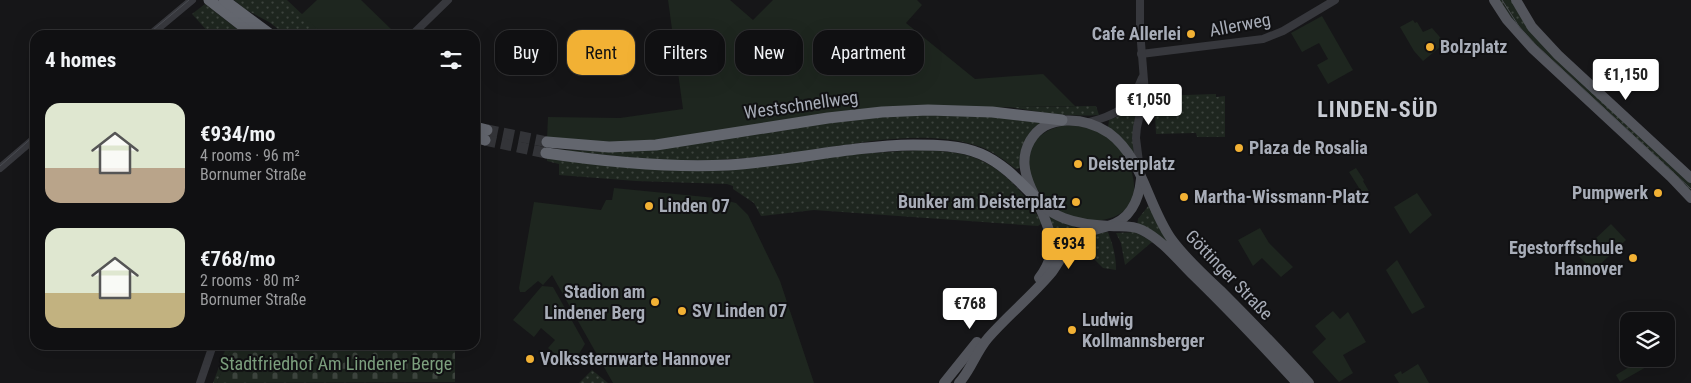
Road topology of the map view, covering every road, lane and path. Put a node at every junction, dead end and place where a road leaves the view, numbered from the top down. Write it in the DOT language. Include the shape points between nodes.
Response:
graph roads {
  1 [pos="192,0"];
  2 [pos="448,0"];
  3 [pos="1140,0"];
  4 [pos="1335,0"];
  5 [pos="1494,0"];
  6 [pos="1516,0"];
  7 [pos="218,2"];
  8 [pos="156,30"];
  9 [pos="249,30"];
  10 [pos="263,30"];
  11 [pos="417,30"];
  12 [pos="1141,54"];
  13 [pos="1143,77"];
  14 [pos="1062,120"];
  15 [pos="1086,122"];
  16 [pos="30,142"];
  17 [pos="0,168"];
  18 [pos="1691,178"];
  19 [pos="1141,179"];
  20 [pos="1034,196"];
  21 [pos="1691,198"];
  22 [pos="1109,226"];
  23 [pos="211,350"];
  24 [pos="200,383"];
  25 [pos="944,383"];
  26 [pos="959,383"];
  27 [pos="1297,383"];
  28 [pos="1309,383"];
  1 -- 8 [label="street"];
  2 -- 11 [label="street"];
  3 -- 12 [label="street"];
  4 -- 12 [label="street, Allerweg" via="1264,39"];
  5 -- 21 [label="main road" via="1532,48"];
  6 -- 18 [label="main road" via="1532,26 1558,55"];
  7 -- 9 [label="highway"];
  7 -- 10 [label="highway"];
  12 -- 13 [label="street"];
  13 -- 15 [label="street" via="1135,95 1124,108 1110,116"];
  13 -- 19 [label="street" via="1144,93 1136,138"];
  14 -- 15 [label="main road"];
  14 -- 20 [label="main road" via="1037,132 1024,154 1025,169"];
  14 -- 20 [label="highway, Westschnellweg" via="992,112 882,112 656,145 547,148 616,162 690,166 730,165 866,147 944,146 987,157"];
  15 -- 19 [label="main road" via="1108,133 1122,145"];
  16 -- 17 [label="street"];
  19 -- 22 [label="main road" via="1139,197 1132,210"];
  19 -- 28 [label="main road, Göttinger Straße" via="1176,244"];
  20 -- 22 [label="main road" via="1062,218"];
  20 -- 25 [label="main road" via="1050,234 1052,249 1048,264"];
  22 -- 26 [label="main road" via="1091,230 1076,239 1043,283 987,340"];
  22 -- 27 [label="main road, Göttinger Straße" via="1134,227 1153,236 1230,311"];
  23 -- 24 [label="street"];
}
